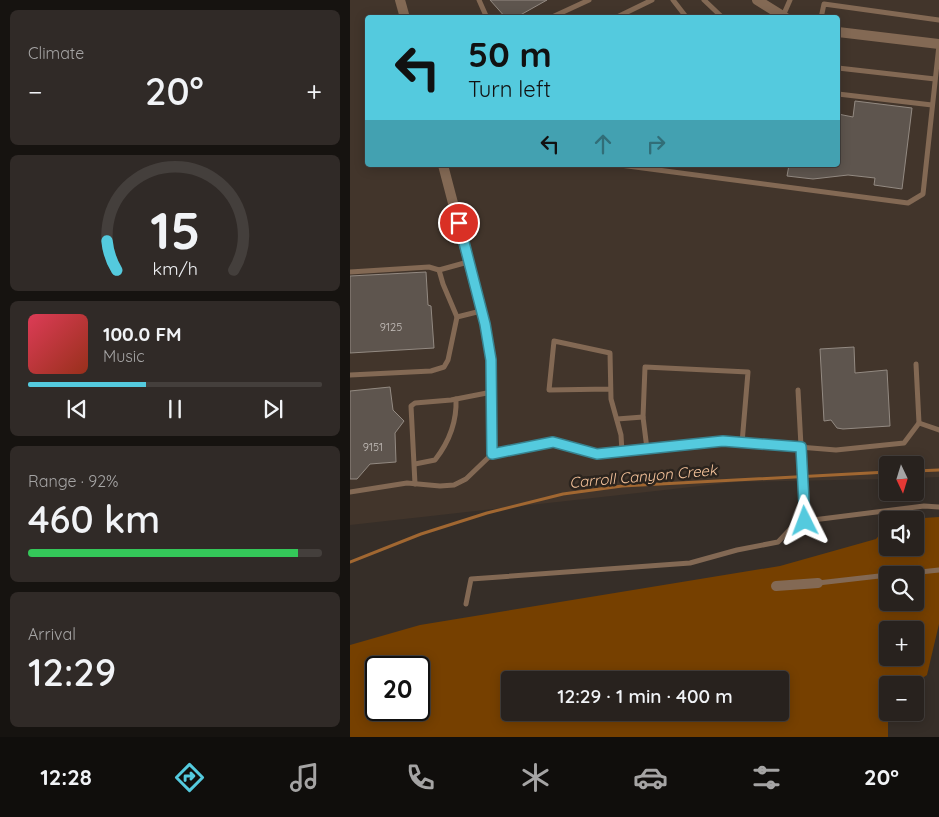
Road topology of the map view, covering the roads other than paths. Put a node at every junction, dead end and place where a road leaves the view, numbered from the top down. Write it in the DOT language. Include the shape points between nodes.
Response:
graph roads {
  1 [pos="400,0"];
  2 [pos="479,0"];
  3 [pos="589,0"];
  4 [pos="652,0"];
  5 [pos="673,0"];
  6 [pos="704,0"];
  7 [pos="757,0"];
  8 [pos="790,0"];
  9 [pos="823,2"];
  10 [pos="404,15"];
  11 [pos="486,15"];
  12 [pos="556,15"];
  13 [pos="621,15"];
  14 [pos="685,15"];
  15 [pos="720,15"];
  16 [pos="781,15"];
  17 [pos="785,15"];
  18 [pos="821,15"];
  19 [pos="939,20"];
  20 [pos="840,32"];
  21 [pos="939,45"];
  22 [pos="840,68"];
  23 [pos="935,79"];
  24 [pos="840,94"];
  25 [pos="932,105"];
  26 [pos="444,167"];
  27 [pos="635,167"];
  28 [pos="469,262"];
  29 [pos="439,270"];
  30 [pos="350,272"];
  31 [pos="482,310"];
  32 [pos="457,317"];
  33 [pos="916,364"];
  34 [pos="350,375"];
  35 [pos="610,389"];
  36 [pos="798,390"];
  37 [pos="492,392"];
  38 [pos="456,399"];
  39 [pos="643,417"];
  40 [pos="616,419"];
  41 [pos="919,423"];
  42 [pos="939,430"];
  43 [pos="742,443"];
  44 [pos="801,447"];
  45 [pos="647,449"];
  46 [pos="622,452"];
  47 [pos="492,454"];
  48 [pos="415,464"];
  49 [pos="415,484"];
  50 [pos="350,492"];
  51 [pos="939,507"];
  52 [pos="805,521"];
  53 [pos="939,570"];
  54 [pos="924,572"];
  55 [pos="879,577"];
  56 [pos="818,583"];
  57 [pos="776,586"];
  58 [pos="466,604"];
  1 -- 10 [label="street"];
  2 -- 11 [label="lane"];
  3 -- 12 [label="lane"];
  4 -- 13 [label="lane"];
  5 -- 14 [label="lane"];
  6 -- 15 [label="lane"];
  7 -- 16 [label="street"];
  8 -- 17 [label="lane"];
  9 -- 18 [label="lane"];
  9 -- 19 [label="lane"];
  20 -- 21 [label="street"];
  21 -- 23 [label="lane"];
  22 -- 23 [label="lane"];
  23 -- 25 [label="lane"];
  24 -- 25 [label="lane"];
  25 -- 27 [label="lane" via="923,194 908,203"];
  26 -- 28 [label="street"];
  28 -- 29 [label="lane"];
  28 -- 31 [label="street"];
  29 -- 30 [label="lane" via="429,267"];
  29 -- 32 [label="lane"];
  31 -- 32 [label="lane"];
  31 -- 37 [label="street" via="491,360"];
  32 -- 34 [label="lane" via="444,367 430,371"];
  33 -- 41 [label="lane"];
  35 -- 35 [label="lane" via="610,352 554,342 549,390"];
  35 -- 40 [label="lane"];
  36 -- 44 [label="lane"];
  37 -- 38 [label="lane"];
  37 -- 47 [label="street"];
  38 -- 48 [label="lane" via="457,417 439,454 435,460"];
  38 -- 48 [label="lane" via="411,406"];
  39 -- 40 [label="lane"];
  39 -- 43 [label="lane" via="645,367 748,372"];
  39 -- 45 [label="lane"];
  40 -- 46 [label="lane"];
  41 -- 42 [label="lane"];
  41 -- 44 [label="lane" via="904,443 836,450"];
  43 -- 44 [label="lane"];
  43 -- 45 [label="lane" via="723,441"];
  44 -- 52 [label="lane"];
  45 -- 46 [label="lane"];
  46 -- 47 [label="lane" via="597,454 553,442"];
  47 -- 49 [label="lane" via="466,480 454,485"];
  48 -- 49 [label="lane"];
  49 -- 50 [label="lane"];
  51 -- 52 [label="lane" via="924,506"];
  52 -- 58 [label="lane" via="797,522 778,542 690,563 471,579"];
  53 -- 54 [label="lane"];
  55 -- 56 [label="lane"];
  56 -- 57 [label="street"];
}
